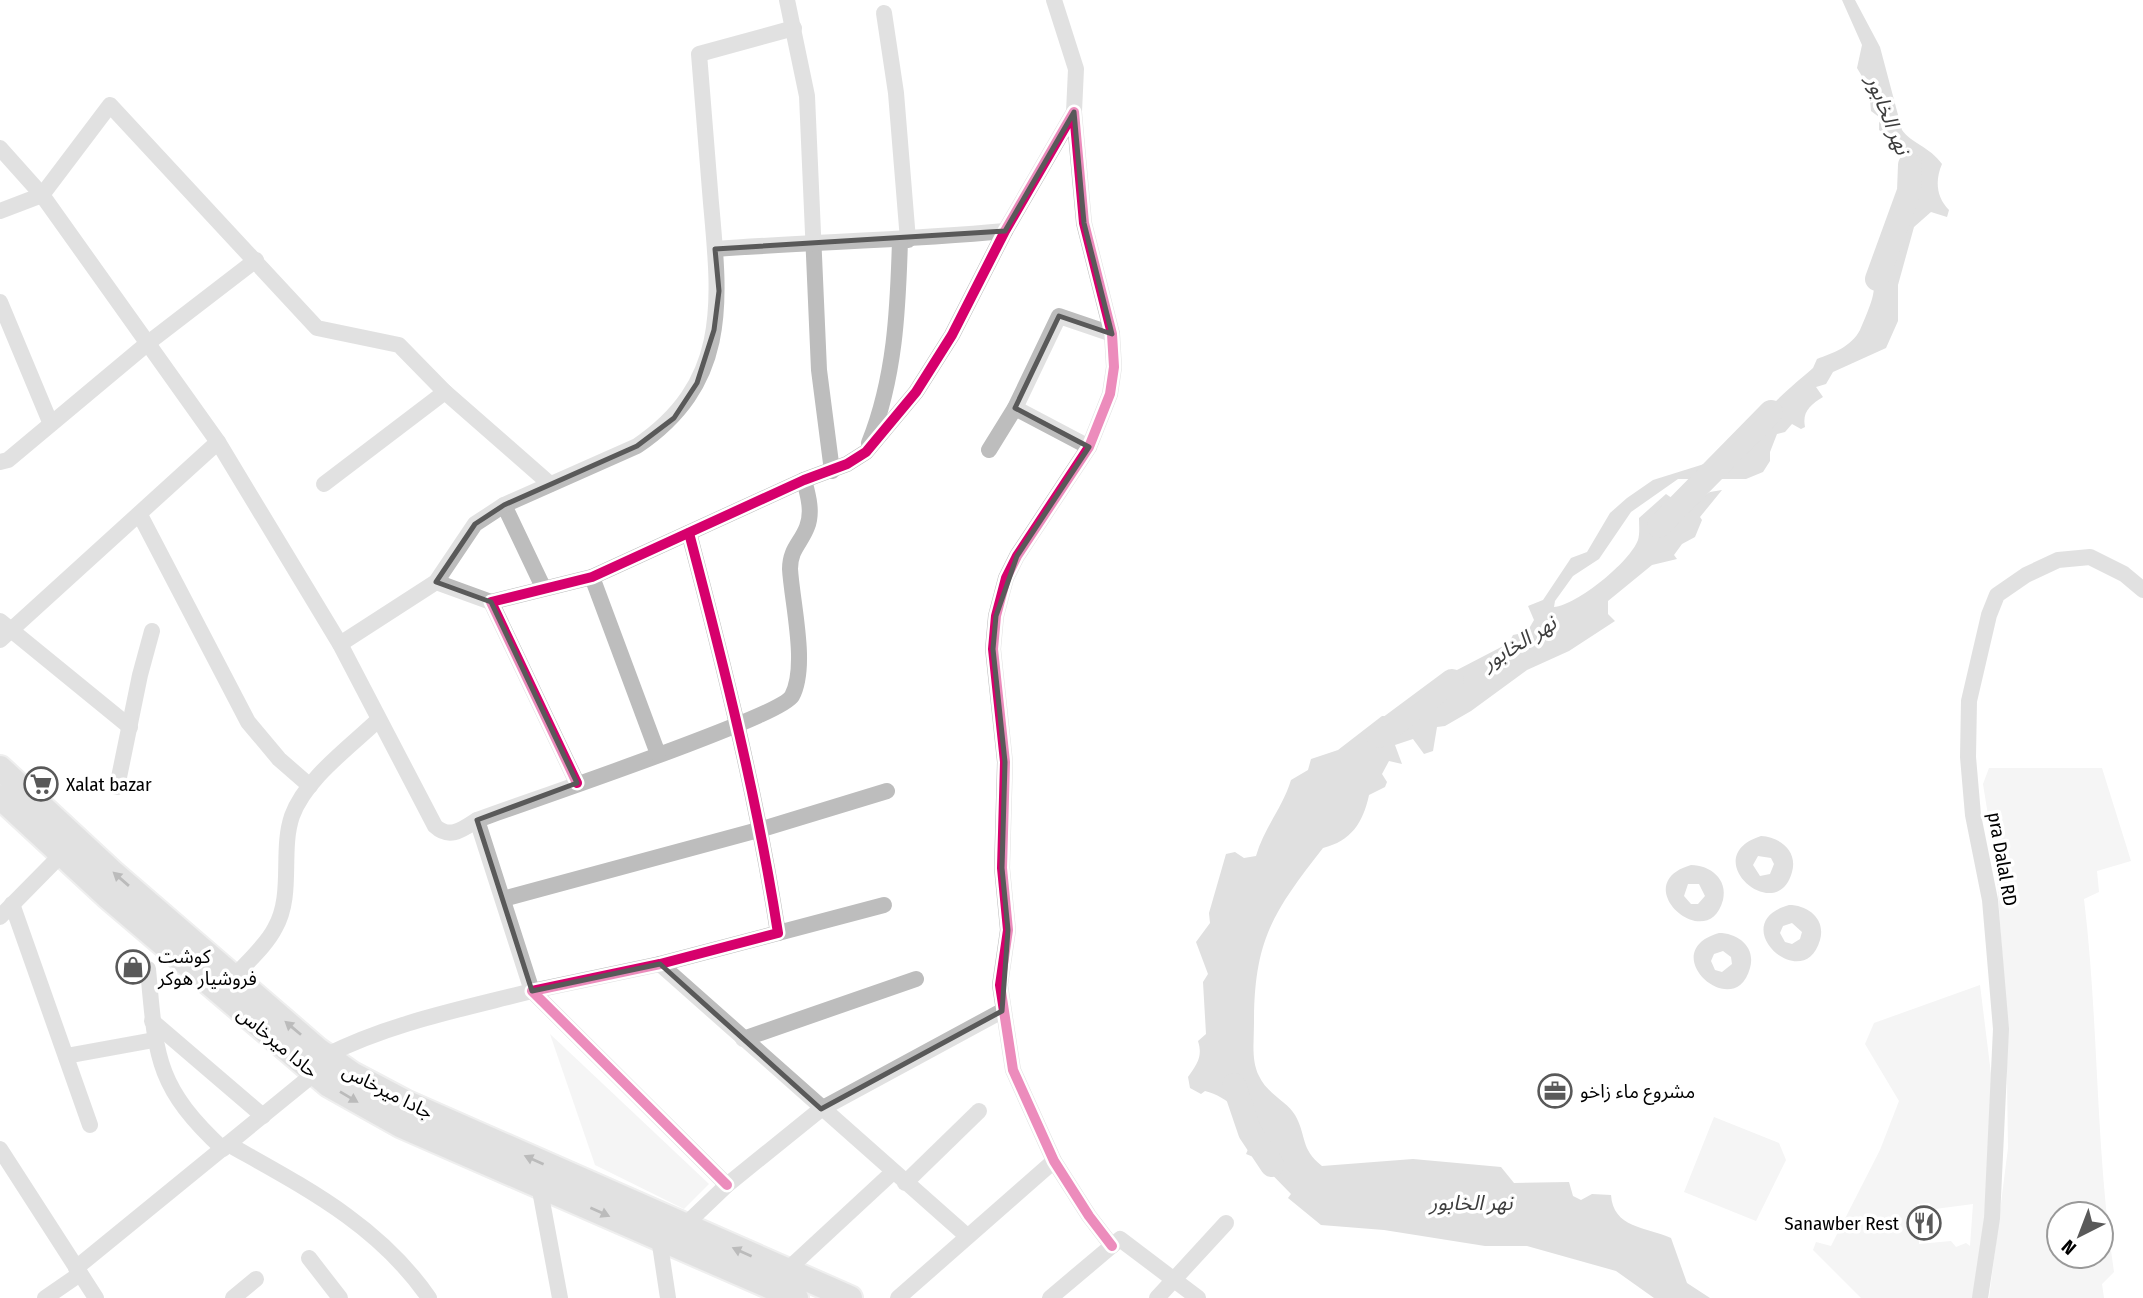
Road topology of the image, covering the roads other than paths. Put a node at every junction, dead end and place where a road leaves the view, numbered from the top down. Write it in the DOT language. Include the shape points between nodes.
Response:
graph roads {
  1 [pos="787,0"];
  2 [pos="1054,0"];
  3 [pos="884,13"];
  4 [pos="794,27"];
  5 [pos="1074,112"];
  6 [pos="0,148"];
  7 [pos="42,195"];
  8 [pos="0,211"];
  9 [pos="1005,231"];
  10 [pos="904,240"];
  11 [pos="816,242"];
  12 [pos="715,249"];
  13 [pos="256,260"];
  14 [pos="2,313"];
  15 [pos="1112,334"];
  16 [pos="148,343"];
  17 [pos="445,392"];
  18 [pos="1015,408"];
  19 [pos="50,422"];
  20 [pos="218,442"];
  21 [pos="1088,447"];
  22 [pos="989,450"];
  23 [pos="866,452"];
  24 [pos="0,462"];
  25 [pos="832,471"];
  26 [pos="804,480"];
  27 [pos="550,484"];
  28 [pos="324,485"];
  29 [pos="504,505"];
  30 [pos="140,515"];
  31 [pos="689,533"];
  32 [pos="592,577"];
  33 [pos="436,582"];
  34 [pos="543,587"];
  35 [pos="2143,590"];
  36 [pos="491,602"];
  37 [pos="3,630"];
  38 [pos="152,631"];
  39 [pos="340,644"];
  40 [pos="378,720"];
  41 [pos="739,725"];
  42 [pos="130,727"];
  43 [pos="658,754"];
  44 [pos="0,768"];
  45 [pos="577,783"];
  46 [pos="310,786"];
  47 [pos="117,787"];
  48 [pos="887,791"];
  49 [pos="0,797"];
  50 [pos="477,820"];
  51 [pos="762,830"];
  52 [pos="62,854"];
  53 [pos="503,899"];
  54 [pos="12,904"];
  55 [pos="884,905"];
  56 [pos="0,917"];
  57 [pos="778,933"];
  58 [pos="660,964"];
  59 [pos="148,969"];
  60 [pos="233,978"];
  61 [pos="916,979"];
  62 [pos="532,991"];
  63 [pos="1002,1012"];
  64 [pos="152,1021"];
  65 [pos="743,1039"];
  66 [pos="154,1040"];
  67 [pos="66,1056"];
  68 [pos="320,1064"];
  69 [pos="821,1109"];
  70 [pos="979,1111"];
  71 [pos="263,1116"];
  72 [pos="90,1125"];
  73 [pos="225,1146"];
  74 [pos="0,1149"];
  75 [pos="1054,1161"];
  76 [pos="899,1177"];
  77 [pos="539,1185"];
  78 [pos="727,1185"];
  79 [pos="1226,1223"];
  80 [pos="684,1226"];
  81 [pos="967,1236"];
  82 [pos="659,1238"];
  83 [pos="1112,1246"];
  84 [pos="309,1258"];
  85 [pos="78,1271"];
  86 [pos="786,1271"];
  87 [pos="256,1279"];
  88 [pos="1173,1280"];
  89 [pos="763,1291"];
  90 [pos="45,1298"];
  91 [pos="96,1298"];
  92 [pos="233,1298"];
  93 [pos="340,1298"];
  94 [pos="429,1298"];
  95 [pos="560,1298"];
  96 [pos="668,1298"];
  97 [pos="796,1298"];
  98 [pos="850,1298"];
  99 [pos="898,1298"];
  100 [pos="1050,1298"];
  101 [pos="1157,1298"];
  102 [pos="1198,1298"];
  103 [pos="1980,1298"];
  1 -- 4 [label="street"];
  2 -- 5 [label="street" via="1076,69"];
  3 -- 10 [label="street" via="895,93"];
  4 -- 11 [label="street" via="807,96"];
  4 -- 12 [label="street" via="699,54"];
  5 -- 9 [label="street"];
  5 -- 15 [label="street" via="1084,223"];
  6 -- 7 [label="street"];
  7 -- 8 [label="street"];
  7 -- 13 [label="street" via="110,104"];
  7 -- 16 [label="street"];
  9 -- 10 [label="street"];
  9 -- 23 [label="street" via="953,335 916,392"];
  10 -- 11 [label="street"];
  10 -- 23 [label="street" via="891,370 884,407"];
  11 -- 12 [label="street"];
  11 -- 25 [label="street" via="819,370"];
  12 -- 27 [label="street" via="719,290 714,330 686,403 637,446"];
  13 -- 16 [label="street"];
  13 -- 17 [label="street" via="317,328 400,345"];
  14 -- 19 [label="street"];
  15 -- 18 [label="street" via="1059,316"];
  15 -- 21 [label="street" via="1110,394"];
  16 -- 19 [label="street"];
  16 -- 20 [label="street"];
  17 -- 27 [label="street"];
  17 -- 28 [label="street"];
  18 -- 21 [label="street"];
  18 -- 22 [label="street"];
  19 -- 24 [label="street"];
  20 -- 30 [label="street"];
  20 -- 39 [label="street"];
  21 -- 63 [label="street" via="1017,556 996,616 993,649 1004,749 1002,868 1008,930 1000,985"];
  23 -- 25 [label="street"];
  25 -- 26 [label="street"];
  26 -- 31 [label="street"];
  26 -- 41 [label="street" via="809,524 791,553 798,653 795,687 784,705"];
  27 -- 29 [label="street"];
  29 -- 33 [label="street" via="475,524"];
  29 -- 34 [label="street"];
  30 -- 37 [label="street"];
  30 -- 46 [label="street" via="248,722"];
  31 -- 32 [label="street"];
  31 -- 41 [label="street"];
  32 -- 34 [label="street"];
  32 -- 43 [label="street"];
  33 -- 36 [label="street"];
  33 -- 39 [label="street"];
  34 -- 36 [label="street"];
  35 -- 103 [label="street, pra Dalal RD" via="2124,574 2090,557 2058,560 2026,575 1997,595 1969,701 1973,815 1990,900 2001,1029 1992,1218"];
  36 -- 45 [label="street"];
  37 -- 42 [label="street"];
  38 -- 42 [label="street"];
  39 -- 40 [label="street"];
  40 -- 46 [label="street"];
  40 -- 50 [label="street" via="435,826 452,834"];
  41 -- 43 [label="street"];
  41 -- 51 [label="street"];
  42 -- 47 [label="street"];
  43 -- 45 [label="street"];
  60 -- 44 [label="main road, جادا ميرخاس, one-way"];
  45 -- 50 [label="street"];
  46 -- 60 [label="street" via="291,817 283,902 275,928"];
  48 -- 51 [label="street"];
  49 -- 52 [label="main road, حادا ميرخاس"];
  50 -- 53 [label="street"];
  51 -- 53 [label="street"];
  51 -- 57 [label="street"];
  52 -- 54 [label="street"];
  52 -- 68 [label="main road, حادا ميرخاس"];
  53 -- 62 [label="street"];
  54 -- 56 [label="street"];
  54 -- 67 [label="street"];
  55 -- 57 [label="street"];
  57 -- 58 [label="street"];
  58 -- 62 [label="street"];
  58 -- 65 [label="street"];
  59 -- 64 [label="street"];
  68 -- 60 [label="main road, جادا ميرخاس, one-way"];
  61 -- 65 [label="street"];
  62 -- 68 [label="street" via="361,1038"];
  62 -- 78 [label="street"];
  63 -- 69 [label="street"];
  63 -- 75 [label="street" via="1013,1070"];
  64 -- 66 [label="street"];
  64 -- 71 [label="street"];
  65 -- 69 [label="street"];
  66 -- 67 [label="street"];
  66 -- 73 [label="street" via="159,1064 175,1097 198,1126"];
  67 -- 72 [label="street"];
  68 -- 71 [label="street"];
  68 -- 77 [label="main road, حادا ميرخاس, one-way" via="373,1111"];
  80 -- 68 [label="main road, جادا ميرخاس, one-way"];
  69 -- 76 [label="street"];
  69 -- 78 [label="street"];
  70 -- 76 [label="street"];
  71 -- 73 [label="street"];
  73 -- 85 [label="street"];
  73 -- 94 [label="street" via="331,1202 366,1228"];
  74 -- 85 [label="street"];
  75 -- 81 [label="street"];
  75 -- 83 [label="street"];
  76 -- 81 [label="street"];
  76 -- 86 [label="street"];
  77 -- 82 [label="main road, حادا ميرخاس, one-way"];
  77 -- 95 [label="street"];
  78 -- 80 [label="street"];
  79 -- 88 [label="street"];
  86 -- 80 [label="main road, جادا ميرخاس, one-way"];
  81 -- 99 [label="street"];
  82 -- 89 [label="main road, حادا ميرخاس"];
  82 -- 96 [label="street"];
  83 -- 88 [label="street" via="1120,1239"];
  83 -- 100 [label="street"];
  84 -- 93 [label="street"];
  85 -- 90 [label="street"];
  85 -- 91 [label="street"];
  86 -- 98 [label="main road, جادا ميرخاس"];
  87 -- 92 [label="street"];
  88 -- 101 [label="street"];
  88 -- 102 [label="street"];
  89 -- 97 [label="main road, حادا ميرخاس"];
}
